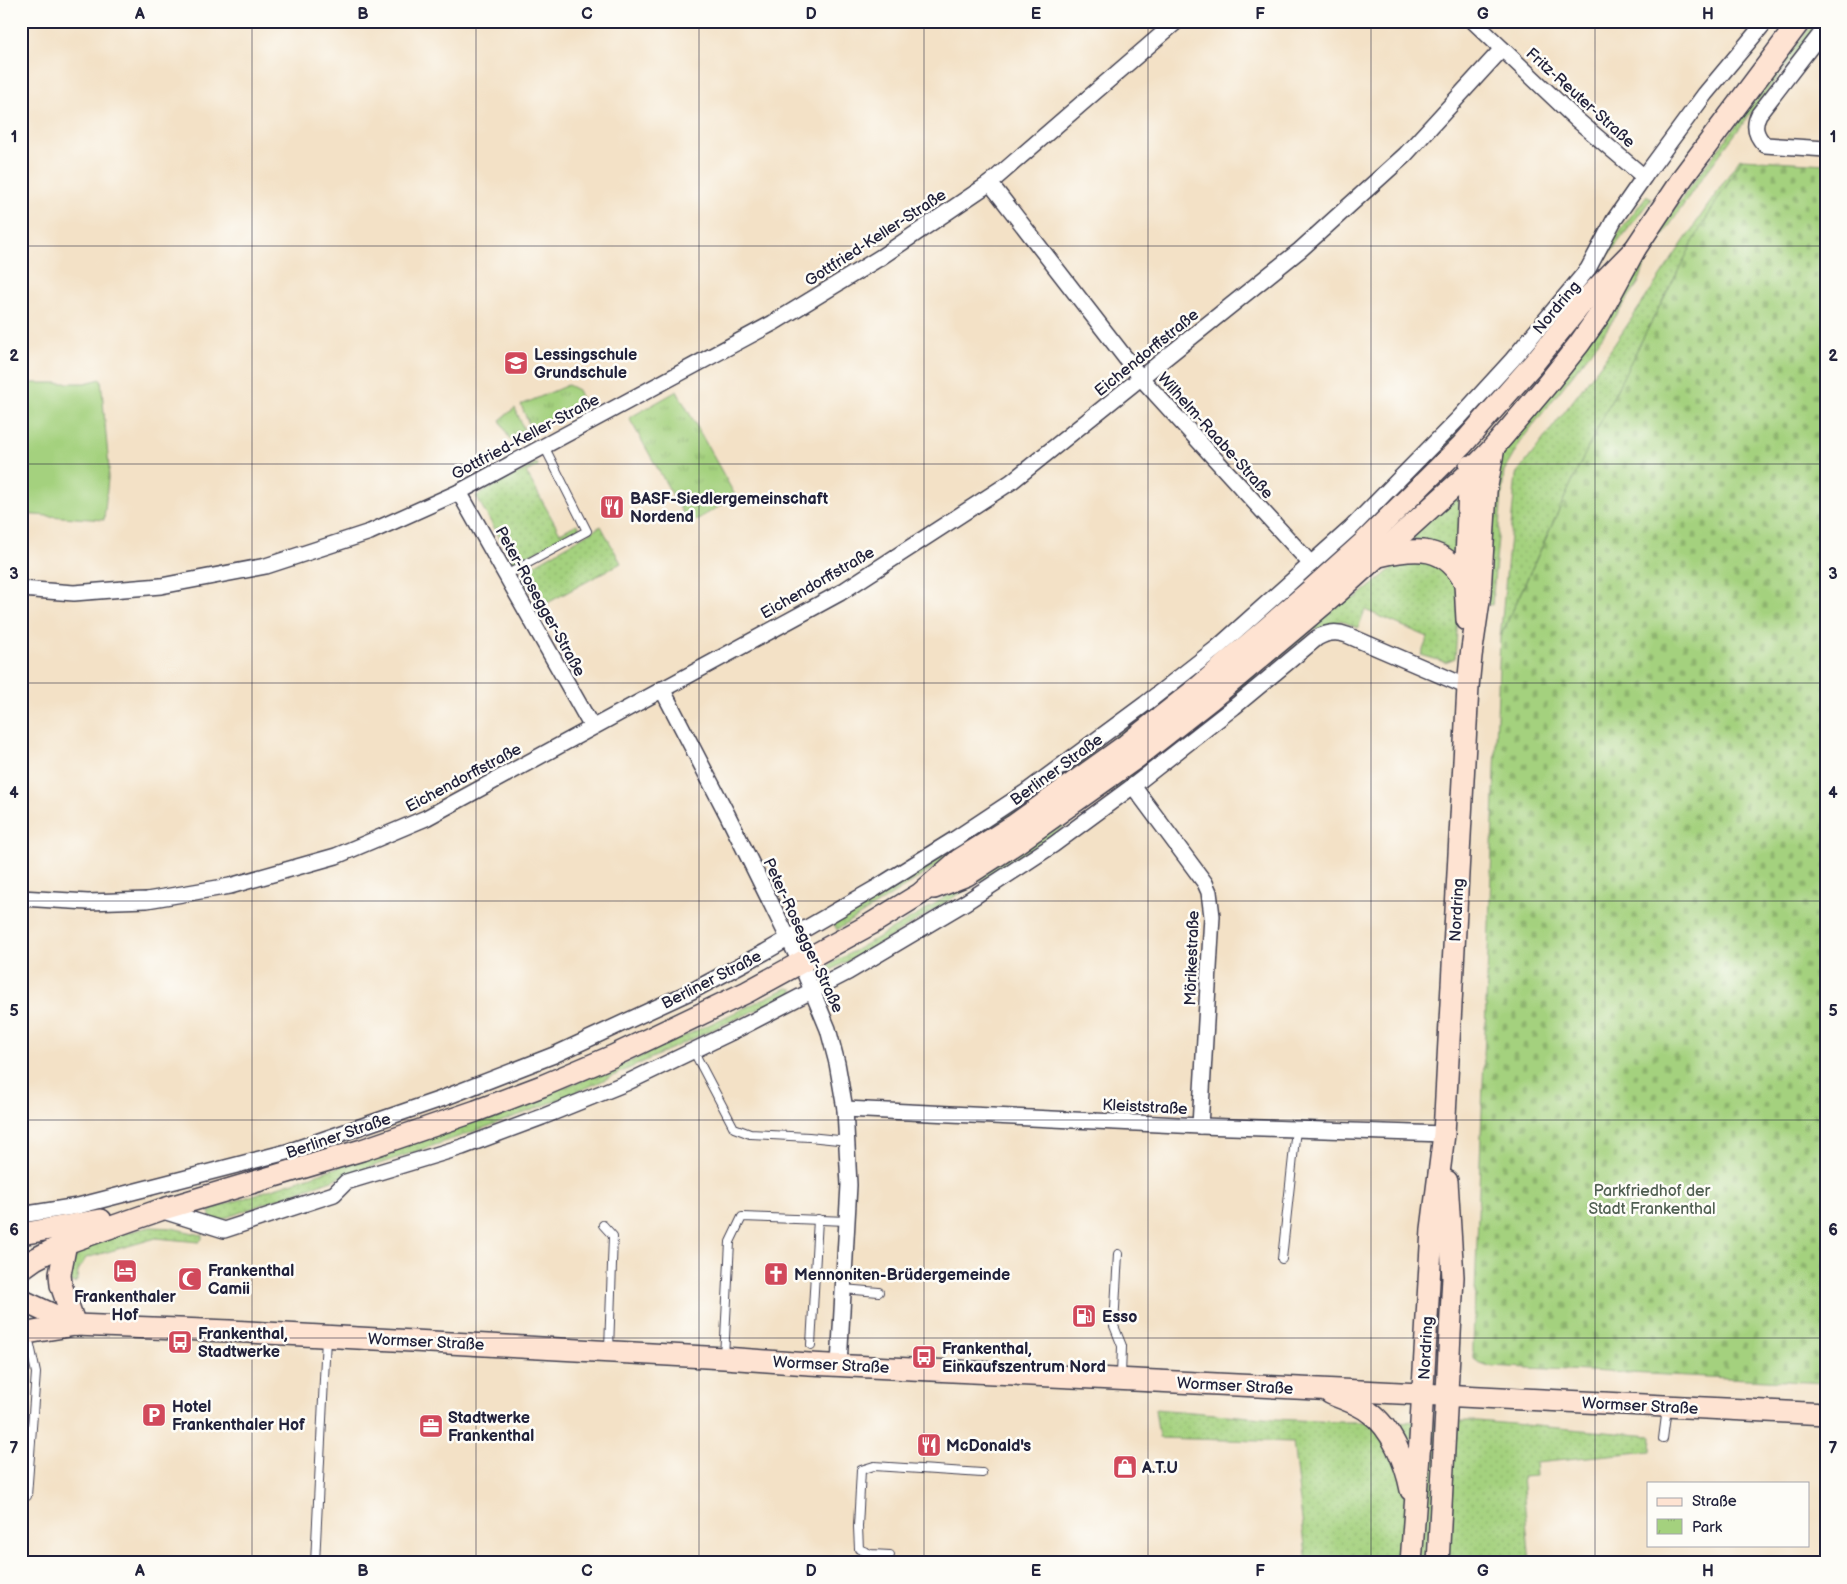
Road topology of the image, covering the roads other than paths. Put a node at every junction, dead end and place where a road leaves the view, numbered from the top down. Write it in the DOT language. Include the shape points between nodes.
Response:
graph roads {
  1 [pos="1177,21"];
  2 [pos="1474,21"];
  3 [pos="1766,21"];
  4 [pos="1800,21"];
  5 [pos="1826,27"];
  6 [pos="1502,49"];
  7 [pos="1826,149"];
  8 [pos="1644,177"];
  9 [pos="990,183"];
  10 [pos="1635,249"];
  11 [pos="1141,378"];
  12 [pos="1479,427"];
  13 [pos="544,446"];
  14 [pos="1494,447"];
  15 [pos="1469,473"];
  16 [pos="459,492"];
  17 [pos="1379,556"];
  18 [pos="1311,564"];
  19 [pos="506,575"];
  20 [pos="1465,583"];
  21 [pos="21,589"];
  22 [pos="1311,590"];
  23 [pos="1338,592"];
  24 [pos="1471,656"];
  25 [pos="1468,687"];
  26 [pos="662,689"];
  27 [pos="592,727"];
  28 [pos="1134,786"];
  29 [pos="920,894"];
  30 [pos="21,898"];
  31 [pos="788,938"];
  32 [pos="801,964"];
  33 [pos="812,990"];
  34 [pos="694,1050"];
  35 [pos="845,1109"];
  36 [pos="1200,1126"];
  37 [pos="1296,1129"];
  38 [pos="1444,1134"];
  39 [pos="848,1141"];
  40 [pos="160,1210"];
  41 [pos="21,1215"];
  42 [pos="818,1219"];
  43 [pos="847,1221"];
  44 [pos="603,1225"];
  45 [pos="21,1234"];
  46 [pos="66,1243"];
  47 [pos="1118,1254"];
  48 [pos="1282,1259"];
  49 [pos="21,1269"];
  50 [pos="843,1289"];
  51 [pos="878,1292"];
  52 [pos="21,1300"];
  53 [pos="76,1325"];
  54 [pos="22,1334"];
  55 [pos="326,1336"];
  56 [pos="811,1345"];
  57 [pos="609,1351"];
  58 [pos="724,1358"];
  59 [pos="839,1365"];
  60 [pos="1121,1379"];
  61 [pos="1321,1389"];
  62 [pos="1423,1394"];
  63 [pos="1447,1395"];
  64 [pos="1668,1406"];
  65 [pos="1826,1414"];
  66 [pos="1663,1439"];
  67 [pos="982,1473"];
  68 [pos="27,1496"];
  69 [pos="1415,1505"];
  70 [pos="890,1555"];
  71 [pos="315,1563"];
  72 [pos="1411,1563"];
  73 [pos="1438,1563"];
  1 -- 9 [label="street, Gottfried-Keller-Straße"];
  2 -- 6 [label="street, Fritz-Reuter-Straße"];
  3 -- 8 [label="street, Nordring" via="1705,94"];
  4 -- 10 [label="main road, Nordring" via="1684,177"];
  5 -- 7 [label="street" via="1755,123 1757,137 1765,145"];
  6 -- 8 [label="street, Fritz-Reuter-Straße"];
  6 -- 11 [label="street, Eichendorffstraße" via="1405,155 1300,250"];
  8 -- 18 [label="street, Nordring" via="1614,220 1588,268 1512,360 1381,499"];
  9 -- 11 [label="street, Wilhelm-Raabe-Straße"];
  9 -- 13 [label="street, Gottfried-Keller-Straße" via="881,257 773,323"];
  10 -- 12 [label="main road, Nordring" via="1583,302"];
  10 -- 14 [label="main road, Nordring" via="1600,314 1579,344"];
  11 -- 18 [label="street, Wilhelm-Raabe-Straße"];
  11 -- 26 [label="street, Eichendorffstraße" via="995,493 840,593"];
  12 -- 15 [label="main road, Nordring" via="1471,449"];
  12 -- 22 [label="main road, Nordring"];
  13 -- 16 [label="street, Gottfried-Keller-Straße"];
  13 -- 19 [label="lane" via="587,531"];
  14 -- 15 [label="main road, Nordring"];
  14 -- 24 [label="main road, Nordring" via="1486,485 1480,594"];
  15 -- 17 [label="main road, Nordring"];
  15 -- 20 [label="main road, Nordring"];
  16 -- 19 [label="street, Peter-Rosegger-Straße"];
  16 -- 21 [label="street, Gottfried-Keller-Straße" via="370,532 266,566 161,586 74,593"];
  17 -- 20 [label="main road" via="1403,550 1428,550 1447,559 1460,572"];
  17 -- 23 [label="main road, Nordring"];
  18 -- 31 [label="street, Berliner Straße" via="1218,647 1026,792 955,840"];
  19 -- 27 [label="street, Peter-Rosegger-Straße"];
  20 -- 24 [label="main road, Nordring"];
  22 -- 29 [label="main road, Berliner Straße" via="1126,745 1013,826 958,860"];
  23 -- 29 [label="main road, Berliner Straße" via="1211,699 1080,799 967,875"];
  24 -- 25 [label="main road, Nordring"];
  25 -- 28 [label="street, Berliner Straße" via="1348,635 1324,634"];
  25 -- 38 [label="main road, Nordring"];
  26 -- 27 [label="street, Eichendorffstraße"];
  26 -- 31 [label="street, Peter-Rosegger-Straße"];
  27 -- 30 [label="street, Eichendorffstraße" via="426,818 336,856 230,886 147,900 88,902"];
  28 -- 33 [label="street, Berliner Straße" via="1053,845 966,902"];
  28 -- 36 [label="street, Mörikestraße" via="1199,874 1210,898 1212,916"];
  29 -- 32 [label="main road, Berliner Straße"];
  31 -- 32 [label="street, Peter-Rosegger-Straße"];
  31 -- 41 [label="street, Berliner Straße" via="684,995 554,1055 441,1099 287,1152 78,1206"];
  32 -- 33 [label="street, Peter-Rosegger-Straße"];
  32 -- 40 [label="main road, Berliner Straße" via="613,1056 542,1086 362,1150"];
  33 -- 34 [label="street, Berliner Straße"];
  33 -- 35 [label="street, Peter-Rosegger-Straße" via="835,1054"];
  34 -- 39 [label="lane" via="734,1128 750,1134"];
  34 -- 40 [label="street, Berliner Straße" via="542,1117 462,1147 346,1182 334,1194 224,1230"];
  35 -- 36 [label="street, Kleiststraße"];
  35 -- 39 [label="street, Peter-Rosegger-Straße"];
  36 -- 37 [label="street, Kleiststraße"];
  37 -- 38 [label="street, Kleiststraße"];
  37 -- 48 [label="lane"];
  38 -- 62 [label="main road, Nordring" via="1432,1229"];
  38 -- 63 [label="main road, Nordring" via="1454,1277"];
  39 -- 43 [label="street, Peter-Rosegger-Straße"];
  40 -- 45 [label="main road, Berliner Straße"];
  40 -- 46 [label="main road, Berliner Straße"];
  42 -- 43 [label="lane"];
  42 -- 56 [label="lane"];
  42 -- 58 [label="lane" via="742,1217 730,1242"];
  43 -- 50 [label="street, Peter-Rosegger-Straße"];
  44 -- 57 [label="lane" via="613,1236"];
  46 -- 49 [label="main road"];
  46 -- 53 [label="main road" via="61,1285"];
  47 -- 60 [label="lane" via="1114,1326 1122,1346"];
  50 -- 51 [label="lane"];
  50 -- 59 [label="street, Peter-Rosegger-Straße"];
  52 -- 53 [label="main road, Wormser Straße"];
  53 -- 54 [label="main road, Wormser Straße"];
  53 -- 55 [label="main road, Wormser Straße"];
  54 -- 68 [label="lane" via="30,1345 36,1373"];
  55 -- 57 [label="main road, Wormser Straße"];
  55 -- 71 [label="lane"];
  57 -- 58 [label="main road, Wormser Straße"];
  58 -- 59 [label="main road, Wormser Straße"];
  59 -- 60 [label="main road, Wormser Straße"];
  60 -- 61 [label="main road, Wormser Straße"];
  61 -- 62 [label="main road, Wormser Straße"];
  61 -- 69 [label="main road" via="1369,1412 1385,1429 1402,1458"];
  62 -- 63 [label="main road, Wormser Straße"];
  62 -- 69 [label="main road, Nordring"];
  63 -- 64 [label="main road, Wormser Straße"];
  63 -- 73 [label="main road, Nordring"];
  64 -- 65 [label="main road, Wormser Straße"];
  64 -- 66 [label="lane"];
  67 -- 70 [label="lane" via="874,1466 861,1470 859,1549 871,1554"];
  69 -- 72 [label="main road, Nordring"];
}
